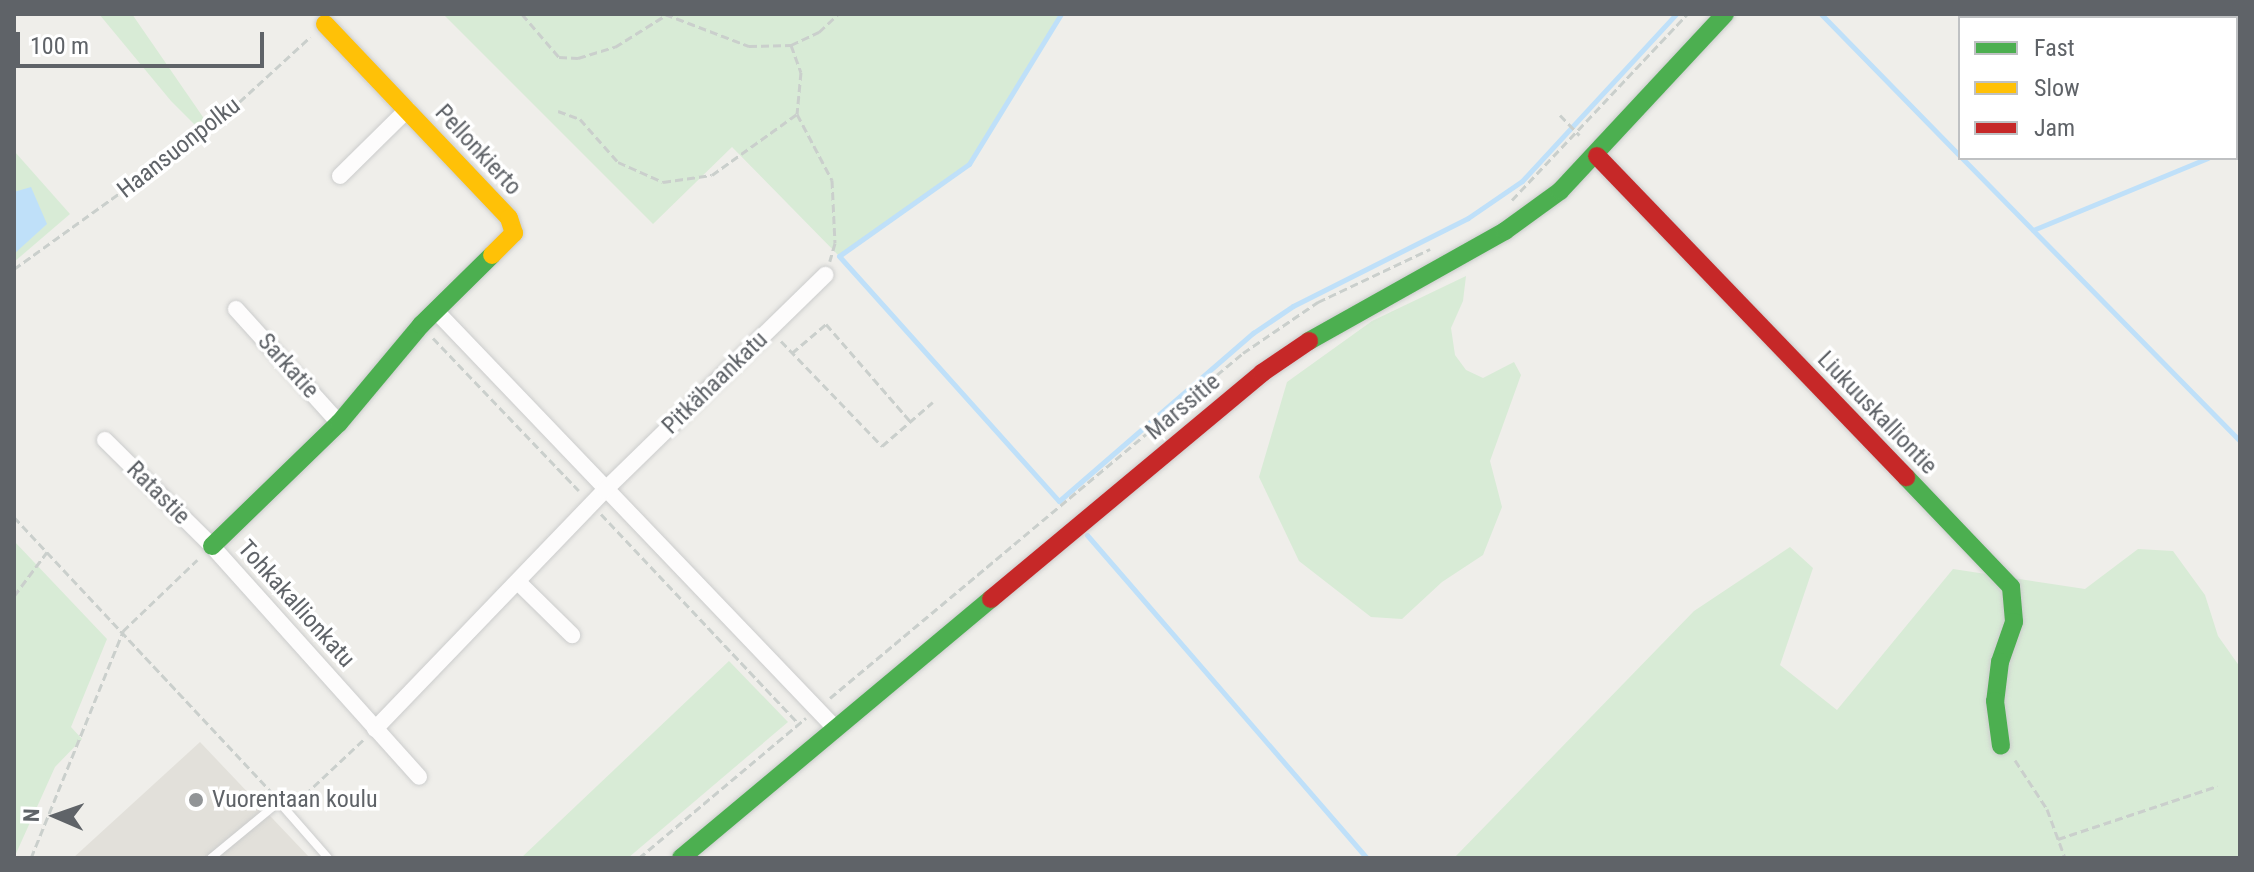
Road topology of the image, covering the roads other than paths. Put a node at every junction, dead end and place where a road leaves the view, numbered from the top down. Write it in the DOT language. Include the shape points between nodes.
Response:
graph roads {
  1 [pos="1725,14"];
  2 [pos="329,19"];
  3 [pos="408,109"];
  4 [pos="1597,156"];
  5 [pos="340,176"];
  6 [pos="825,275"];
  7 [pos="236,309"];
  8 [pos="436,311"];
  9 [pos="339,423"];
  10 [pos="105,440"];
  11 [pos="605,490"];
  12 [pos="212,546"];
  13 [pos="518,582"];
  14 [pos="572,635"];
  15 [pos="835,728"];
  16 [pos="375,729"];
  17 [pos="2001,746"];
  18 [pos="419,777"];
  19 [pos="211,858"];
  20 [pos="328,858"];
  21 [pos="681,858"];
  1 -- 4 [label="street, Marssitie"];
  2 -- 3 [label="street, Pellonkierto"];
  3 -- 5 [label="street"];
  3 -- 8 [label="street, Pellonkierto" via="509,218 514,233"];
  4 -- 15 [label="street, Marssitie" via="1505,231 1317,335 1262,373"];
  4 -- 17 [label="street, Liukuuskalliontie" via="2011,587 2014,622 2000,662 1995,701"];
  6 -- 11 [label="street, Pitkähaankatu"];
  7 -- 9 [label="street, Sarkatie"];
  8 -- 9 [label="street, Tohkakallionkatu"];
  8 -- 11 [label="street"];
  9 -- 12 [label="street, Tohkakallionkatu"];
  10 -- 12 [label="street, Ratastie"];
  11 -- 13 [label="street"];
  11 -- 15 [label="street"];
  12 -- 16 [label="street, Tohkakallionkatu"];
  13 -- 14 [label="street"];
  13 -- 16 [label="street"];
  15 -- 21 [label="street, Marssitie"];
  16 -- 18 [label="street, Tohkakallionkatu"];
  19 -- 20 [label="lane" via="279,802"];
}
